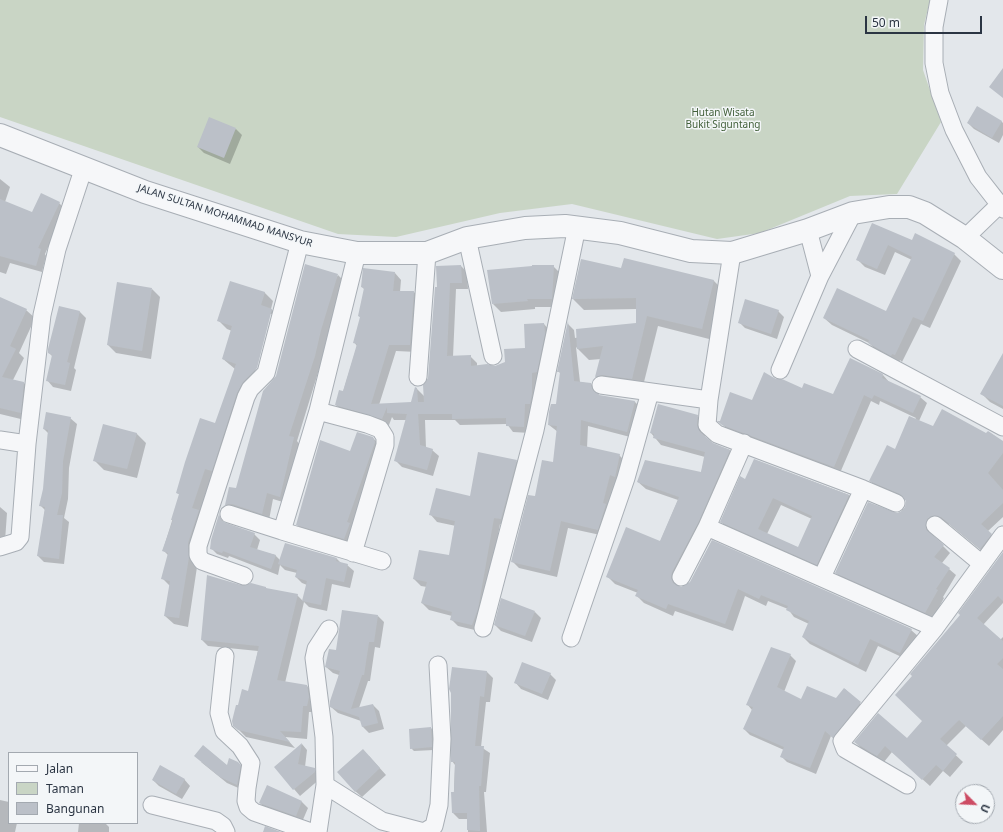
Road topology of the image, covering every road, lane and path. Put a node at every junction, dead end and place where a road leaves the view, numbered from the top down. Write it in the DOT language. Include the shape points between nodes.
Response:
graph roads {
  1 [pos="939,0"];
  2 [pos="0,135"];
  3 [pos="84,167"];
  4 [pos="1001,207"];
  5 [pos="853,213"];
  6 [pos="577,227"];
  7 [pos="808,230"];
  8 [pos="467,238"];
  9 [pos="965,238"];
  10 [pos="300,242"];
  11 [pos="356,253"];
  12 [pos="427,253"];
  13 [pos="732,253"];
  14 [pos="1003,268"];
  15 [pos="820,276"];
  16 [pos="857,349"];
  17 [pos="492,356"];
  18 [pos="780,370"];
  19 [pos="418,377"];
  20 [pos="601,385"];
  21 [pos="650,392"];
  22 [pos="709,400"];
  23 [pos="318,411"];
  24 [pos="1003,427"];
  25 [pos="0,440"];
  26 [pos="744,443"];
  27 [pos="27,444"];
  28 [pos="863,489"];
  29 [pos="896,503"];
  30 [pos="229,514"];
  31 [pos="935,526"];
  32 [pos="707,527"];
  33 [pos="282,530"];
  34 [pos="1003,535"];
  35 [pos="0,547"];
  36 [pos="353,553"];
  37 [pos="382,561"];
  38 [pos="982,564"];
  39 [pos="244,576"];
  40 [pos="681,577"];
  41 [pos="822,577"];
  42 [pos="483,628"];
  43 [pos="935,628"];
  44 [pos="329,629"];
  45 [pos="571,638"];
  46 [pos="225,656"];
  47 [pos="438,665"];
  48 [pos="324,785"];
  49 [pos="907,785"];
  50 [pos="152,805"];
  51 [pos="226,832"];
  52 [pos="311,832"];
  53 [pos="318,832"];
  1 -- 4 [label="street" via="934,27 934,63 940,93 954,130 978,177"];
  2 -- 3 [label="street, JALAN SULTAN MOHAMMAD MANSYUR"];
  3 -- 10 [label="street, JALAN SULTAN MOHAMMAD MANSYUR" via="145,192"];
  3 -- 27 [label="street" via="57,249 42,314"];
  4 -- 9 [label="street"];
  5 -- 7 [label="street, JALAN SULTAN MOHAMMAD MANSYUR"];
  5 -- 9 [label="street, JALAN SULTAN MOHAMMAD MANSYUR" via="889,206 909,207 925,213"];
  5 -- 15 [label="street"];
  6 -- 8 [label="street, JALAN SULTAN MOHAMMAD MANSYUR" via="525,228"];
  6 -- 13 [label="street, JALAN SULTAN MOHAMMAD MANSYUR" via="620,233 691,251"];
  6 -- 42 [label="street" via="536,430"];
  7 -- 13 [label="street, JALAN SULTAN MOHAMMAD MANSYUR"];
  7 -- 15 [label="street"];
  8 -- 12 [label="street, JALAN SULTAN MOHAMMAD MANSYUR"];
  8 -- 17 [label="street"];
  9 -- 14 [label="street, JALAN SULTAN MOHAMMAD MANSYUR"];
  10 -- 11 [label="street, JALAN SULTAN MOHAMMAD MANSYUR"];
  10 -- 39 [label="street" via="266,373 250,389 246,397 198,546 198,555 202,560"];
  11 -- 12 [label="street, JALAN SULTAN MOHAMMAD MANSYUR"];
  11 -- 23 [label="street"];
  12 -- 19 [label="street"];
  13 -- 22 [label="street"];
  15 -- 18 [label="street"];
  16 -- 24 [label="street"];
  20 -- 21 [label="street"];
  21 -- 22 [label="street"];
  21 -- 45 [label="street" via="626,478"];
  22 -- 26 [label="street" via="707,425 717,434"];
  23 -- 33 [label="street"];
  23 -- 36 [label="street" via="380,429 385,437"];
  25 -- 27 [label="street"];
  26 -- 28 [label="street"];
  26 -- 32 [label="street"];
  27 -- 35 [label="street" via="20,537 16,542"];
  28 -- 29 [label="street"];
  28 -- 41 [label="street"];
  30 -- 33 [label="street"];
  31 -- 38 [label="street"];
  32 -- 40 [label="street"];
  32 -- 41 [label="street"];
  33 -- 36 [label="street"];
  34 -- 38 [label="street"];
  36 -- 37 [label="street"];
  38 -- 43 [label="street"];
  41 -- 43 [label="street"];
  43 -- 49 [label="street" via="842,741 845,749"];
  44 -- 48 [label="street" via="316,649 314,658 324,737"];
  46 -- 52 [label="street" via="219,713 224,730 244,751 251,763 246,794 248,807 254,812"];
  47 -- 48 [label="street" via="442,739 439,805 432,828 424,832 382,821"];
  48 -- 53 [label="street"];
  50 -- 51 [label="street" via="216,821"];
}
